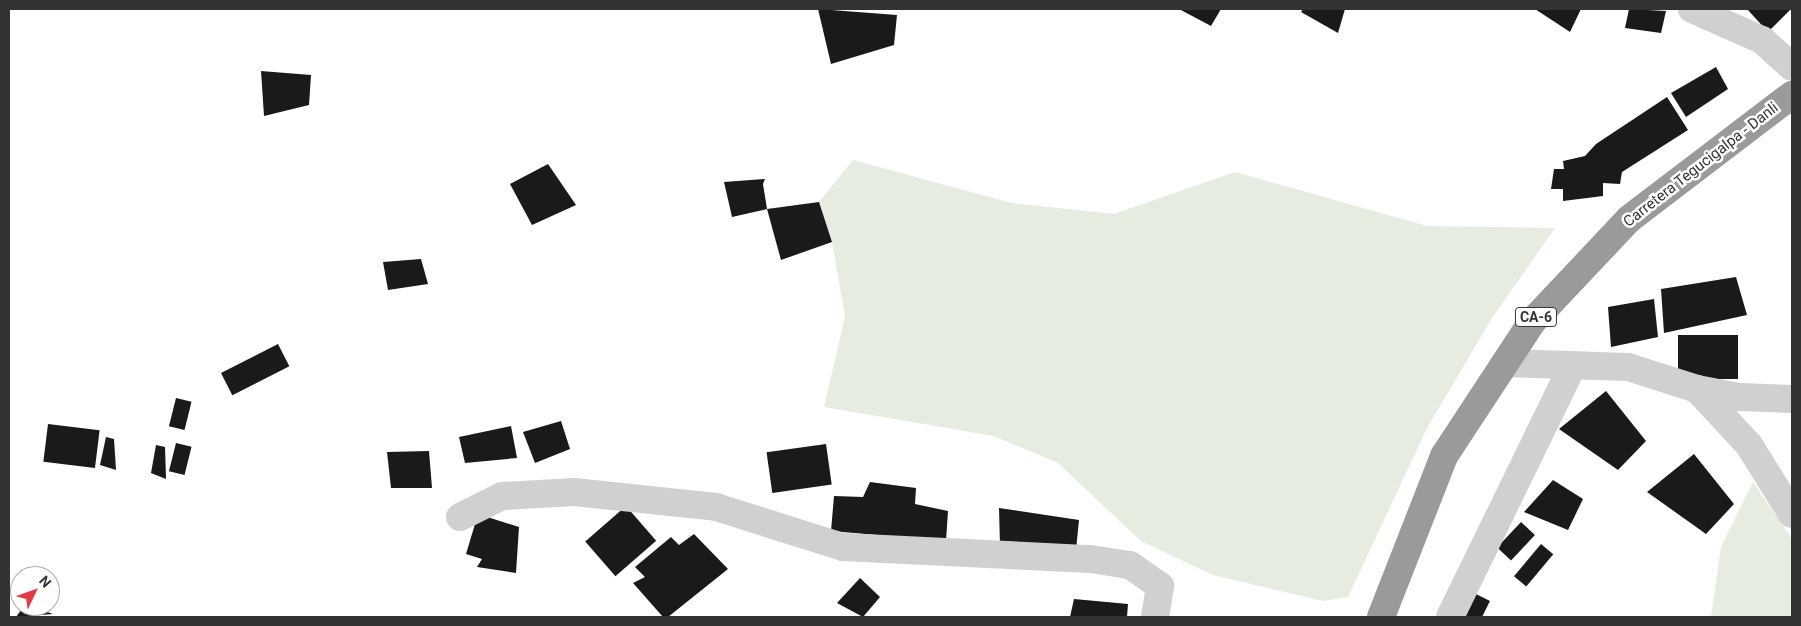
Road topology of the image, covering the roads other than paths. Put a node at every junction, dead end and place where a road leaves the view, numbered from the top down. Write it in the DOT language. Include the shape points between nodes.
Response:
graph roads {
  1 [pos="1692,9"];
  2 [pos="1792,68"];
  3 [pos="1792,96"];
  4 [pos="1505,363"];
  5 [pos="1573,365"];
  6 [pos="1696,389"];
  7 [pos="1792,399"];
  8 [pos="1792,514"];
  9 [pos="460,517"];
  10 [pos="1155,617"];
  11 [pos="1382,617"];
  12 [pos="1450,617"];
  1 -- 2 [label="street" via="1762,40"];
  3 -- 4 [label="highway, Carretera Tegucigalpa - Danli / CA-6" via="1629,219 1532,322"];
  4 -- 5 [label="street"];
  4 -- 11 [label="highway, Carretera Tegucigalpa - Danli / CA-6" via="1444,456"];
  5 -- 6 [label="street" via="1628,367"];
  5 -- 12 [label="street"];
  6 -- 7 [label="street" via="1739,397"];
  6 -- 8 [label="street" via="1749,445"];
  9 -- 10 [label="street" via="502,496 574,492 716,507 844,547 1091,559 1130,565 1160,586"];
}
